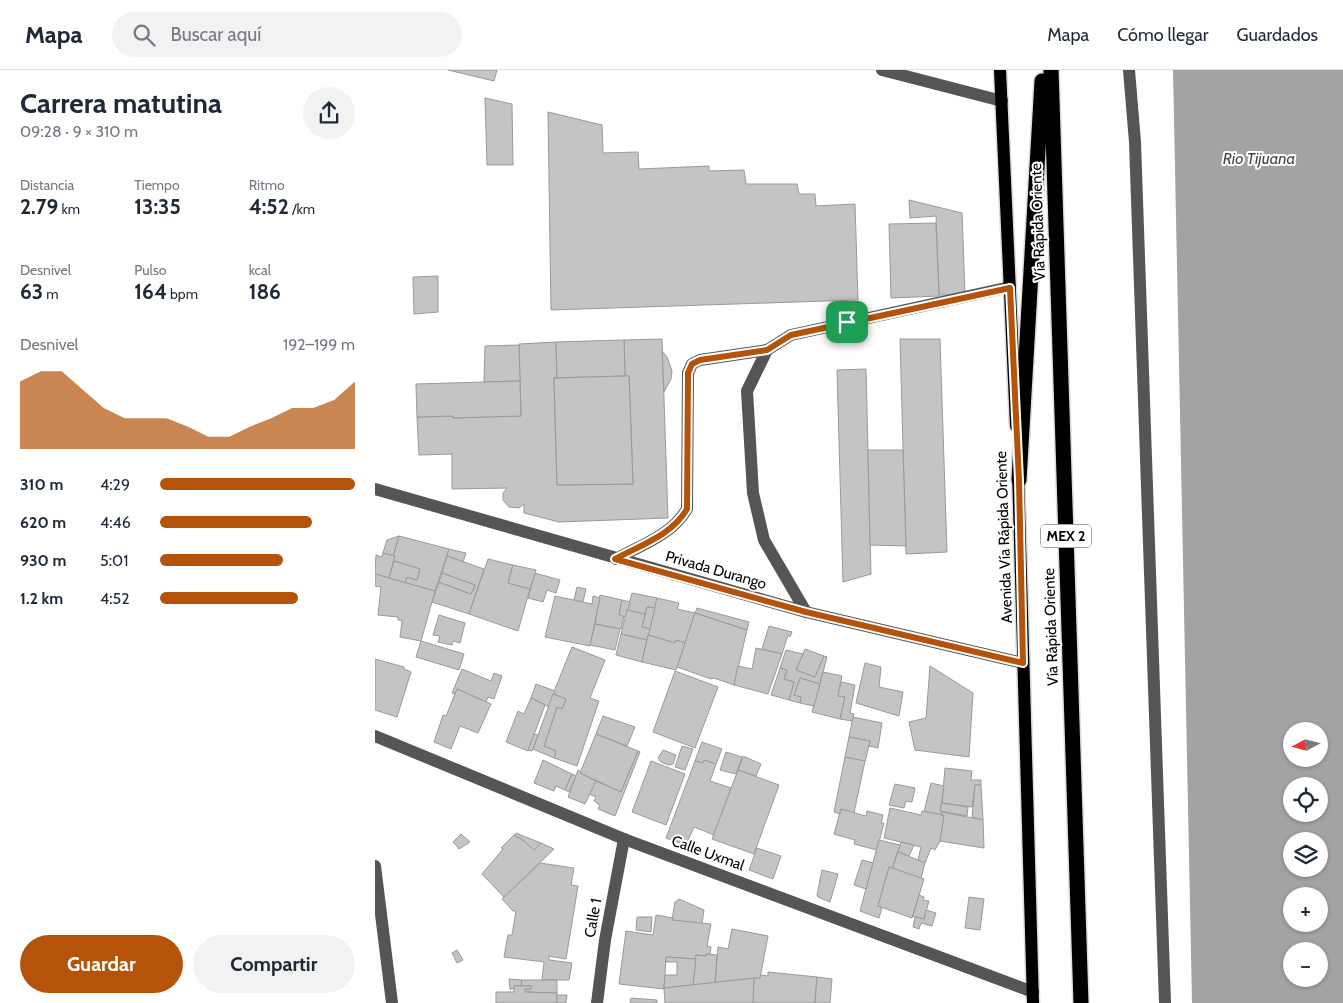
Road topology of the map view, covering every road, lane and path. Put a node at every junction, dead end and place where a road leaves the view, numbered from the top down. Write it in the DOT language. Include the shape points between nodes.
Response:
graph roads {
  1 [pos="882,70"];
  2 [pos="1000,70"];
  3 [pos="1043,70"];
  4 [pos="1051,70"];
  5 [pos="1129,70"];
  6 [pos="1002,101"];
  7 [pos="1010,288"];
  8 [pos="767,350"];
  9 [pos="1019,480"];
  10 [pos="375,489"];
  11 [pos="615,559"];
  12 [pos="806,612"];
  13 [pos="1023,663"];
  14 [pos="375,736"];
  15 [pos="624,839"];
  16 [pos="375,866"];
  17 [pos="1033,997"];
  18 [pos="392,1003"];
  19 [pos="597,1003"];
  20 [pos="1081,1003"];
  21 [pos="1165,1003"];
  1 -- 6 [label="street"];
  2 -- 6 [label="main road, Avenida Vía Rápida Oriente"];
  3 -- 9 [label="highway"];
  4 -- 20 [label="highway, Vía Rápida Oriente / MEX 2"];
  5 -- 21 [label="street" via="1135,142"];
  6 -- 7 [label="main road, Avenida Vía Rápida Oriente"];
  7 -- 8 [label="street" via="791,335"];
  7 -- 9 [label="main road, Avenida Vía Rápida Oriente"];
  8 -- 11 [label="street" via="692,364 688,373 687,509 680,522 669,530"];
  8 -- 12 [label="street" via="747,391 753,493 764,540"];
  9 -- 13 [label="main road, Avenida Vía Rápida Oriente"];
  10 -- 11 [label="street, Privada Durango"];
  11 -- 12 [label="street, Privada Durango"];
  12 -- 13 [label="street, Privada Durango"];
  13 -- 17 [label="main road, Avenida Vía Rápida Oriente"];
  14 -- 15 [label="street, Calle Uxmal"];
  15 -- 17 [label="street, Calle Uxmal"];
  15 -- 19 [label="street, Calle 1"];
  16 -- 18 [label="street"];
}
